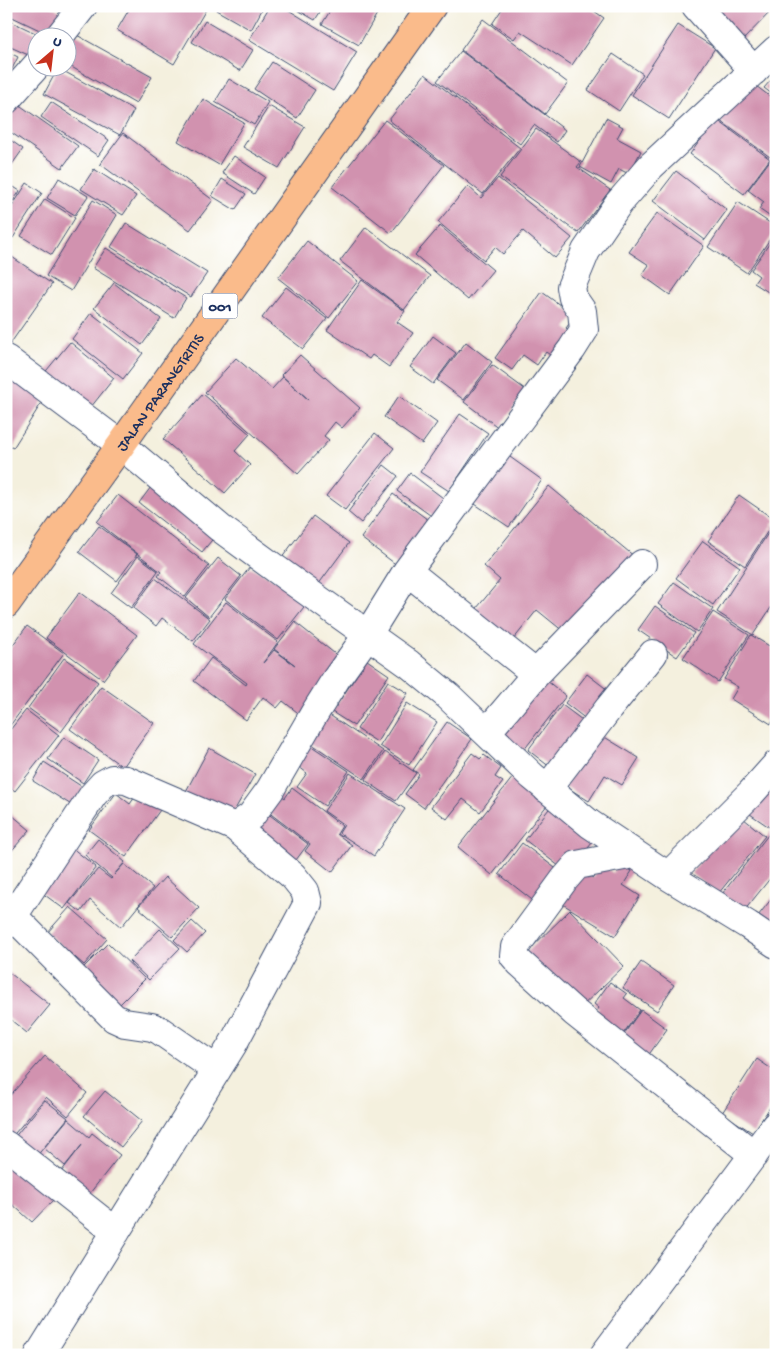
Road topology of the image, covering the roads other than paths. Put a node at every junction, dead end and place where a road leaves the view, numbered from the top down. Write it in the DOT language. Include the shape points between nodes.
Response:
graph roads {
  1 [pos="82,6"];
  2 [pos="432,6"];
  3 [pos="696,6"];
  4 [pos="66,28"];
  5 [pos="776,50"];
  6 [pos="754,71"];
  7 [pos="28,75"];
  8 [pos="6,100"];
  9 [pos="6,359"];
  10 [pos="122,445"];
  11 [pos="642,564"];
  12 [pos="407,571"];
  13 [pos="6,604"];
  14 [pos="368,634"];
  15 [pos="653,654"];
  16 [pos="536,674"];
  17 [pos="486,732"];
  18 [pos="776,765"];
  19 [pos="548,789"];
  20 [pos="235,828"];
  21 [pos="634,854"];
  22 [pos="668,876"];
  23 [pos="10,920"];
  24 [pos="776,944"];
  25 [pos="217,1070"];
  26 [pos="776,1125"];
  27 [pos="6,1145"];
  28 [pos="754,1155"];
  29 [pos="116,1232"];
  30 [pos="39,1355"];
  31 [pos="604,1355"];
  1 -- 4 [label="street"];
  2 -- 10 [label="main road, JALAN PARANGTRITIS / 001"];
  3 -- 6 [label="street"];
  5 -- 6 [label="street"];
  6 -- 12 [label="street" via="651,166 618,204 586,251 571,287 582,311 584,330"];
  7 -- 8 [label="street"];
  9 -- 10 [label="street"];
  10 -- 13 [label="main road, JALAN PARANGTRITIS / 001"];
  10 -- 14 [label="street" via="220,528"];
  11 -- 16 [label="street"];
  12 -- 14 [label="street"];
  12 -- 16 [label="street"];
  14 -- 17 [label="street" via="448,696"];
  14 -- 20 [label="street" via="301,735 270,790 251,816"];
  15 -- 19 [label="street"];
  16 -- 17 [label="street"];
  17 -- 19 [label="street"];
  18 -- 22 [label="street"];
  19 -- 21 [label="street" via="590,824"];
  20 -- 23 [label="street" via="126,780 112,779 94,795"];
  20 -- 25 [label="street" via="293,876 305,892 308,903"];
  21 -- 22 [label="street"];
  21 -- 28 [label="street" via="577,865 515,947 514,956 574,1012"];
  22 -- 24 [label="street"];
  23 -- 25 [label="street" via="114,1018 159,1030"];
  25 -- 29 [label="street"];
  26 -- 28 [label="street"];
  27 -- 29 [label="street"];
  28 -- 31 [label="street"];
  29 -- 30 [label="street"];
}
